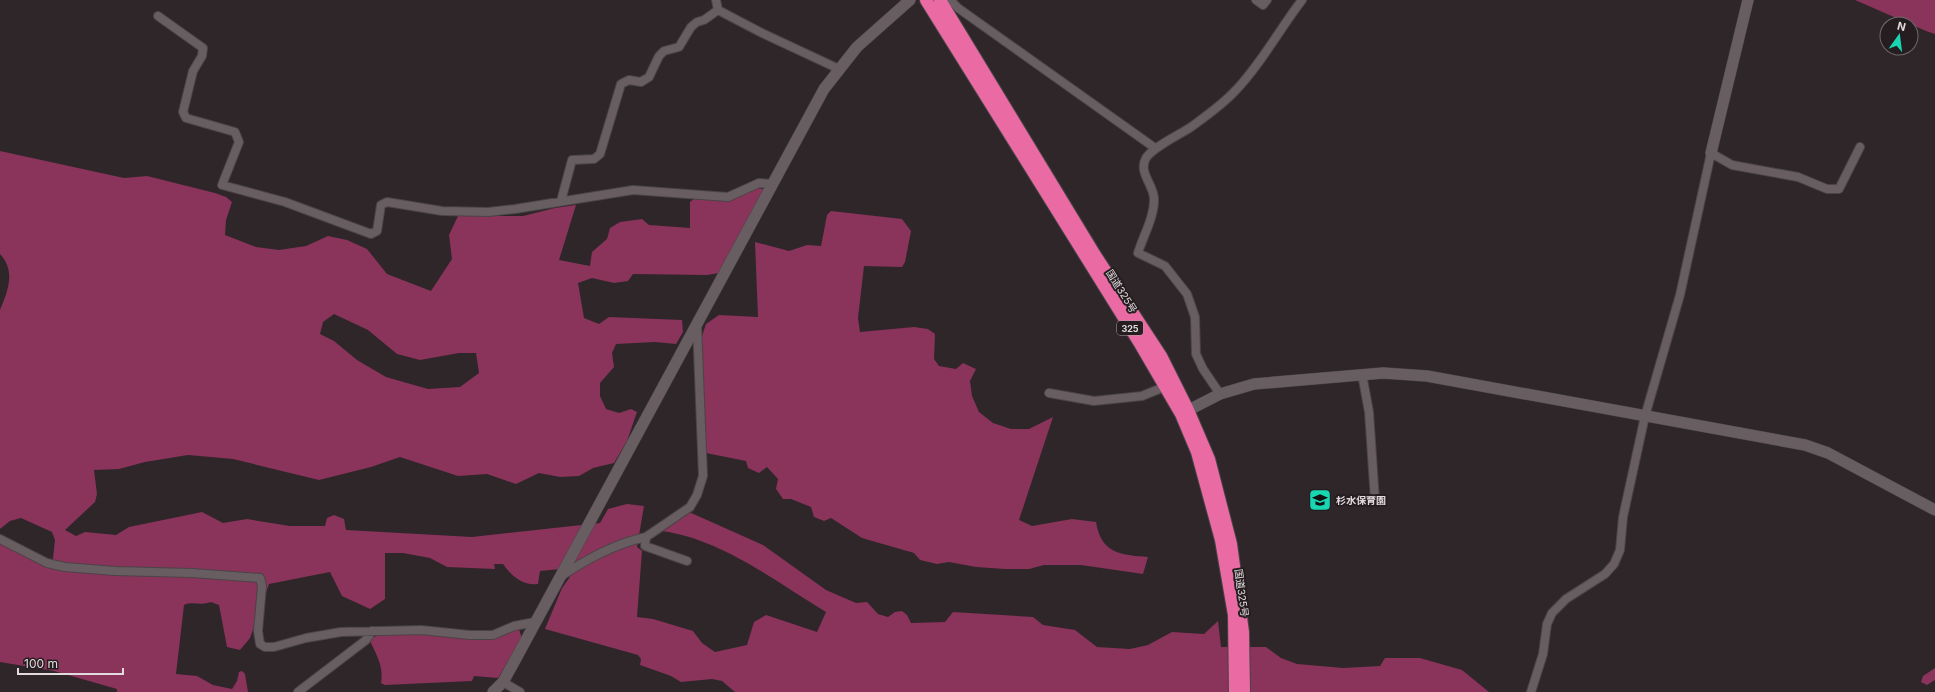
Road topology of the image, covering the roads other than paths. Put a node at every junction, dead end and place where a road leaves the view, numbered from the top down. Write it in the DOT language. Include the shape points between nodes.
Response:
graph roads {
  1 [pos="716,0"];
  2 [pos="910,0"];
  3 [pos="926,0"];
  4 [pos="940,0"];
  5 [pos="950,0"];
  6 [pos="1256,0"];
  7 [pos="1267,0"];
  8 [pos="1302,0"];
  9 [pos="1748,0"];
  10 [pos="718,10"];
  11 [pos="158,16"];
  12 [pos="839,69"];
  13 [pos="1860,147"];
  14 [pos="1155,148"];
  15 [pos="1711,153"];
  16 [pos="772,184"];
  17 [pos="561,201"];
  18 [pos="697,325"];
  19 [pos="1362,374"];
  20 [pos="1164,387"];
  21 [pos="1049,393"];
  22 [pos="1220,394"];
  23 [pos="1185,412"];
  24 [pos="1645,416"];
  25 [pos="1375,500"];
  26 [pos="1935,510"];
  27 [pos="646,537"];
  28 [pos="0,539"];
  29 [pos="687,561"];
  30 [pos="559,579"];
  31 [pos="535,622"];
  32 [pos="372,631"];
  33 [pos="504,682"];
  34 [pos="298,692"];
  35 [pos="493,692"];
  36 [pos="520,692"];
  37 [pos="1235,692"];
  38 [pos="1244,692"];
  39 [pos="1531,692"];
  1 -- 10 [label="street"];
  2 -- 12 [label="street" via="857,47"];
  3 -- 20 [label="highway, 国道325号 / 325" via="1140,342"];
  4 -- 23 [label="highway, 国道325号 / 325" via="1091,248 1161,356"];
  5 -- 14 [label="street"];
  6 -- 7 [label="street" via="1264,5"];
  8 -- 14 [label="street" via="1235,91 1218,108"];
  9 -- 15 [label="street"];
  10 -- 12 [label="street"];
  10 -- 17 [label="street" via="691,27 679,47 664,51 649,77 642,82 629,80 621,84 600,154 594,159 572,160"];
  11 -- 17 [label="street" via="203,48 202,56 193,71 183,112 186,118 235,132 239,142 222,185 285,202 370,234 377,231 381,205 387,202 442,211 488,212"];
  12 -- 16 [label="street" via="824,89"];
  13 -- 15 [label="street" via="1839,189 1827,189 1798,177 1732,165"];
  14 -- 22 [label="street" via="1144,163 1144,171 1154,197 1153,209 1138,253 1166,266 1187,294 1196,317 1196,354"];
  15 -- 24 [label="street" via="1680,295"];
  16 -- 17 [label="street" via="760,183 728,197 633,190"];
  16 -- 18 [label="street"];
  18 -- 27 [label="street" via="703,476 690,507"];
  18 -- 30 [label="street"];
  19 -- 22 [label="street" via="1267,382 1242,386"];
  19 -- 24 [label="street" via="1405,373 1426,376"];
  19 -- 25 [label="street" via="1369,412"];
  20 -- 21 [label="street" via="1142,396 1094,401"];
  20 -- 23 [label="highway, 国道325号 / 325"];
  22 -- 23 [label="street"];
  23 -- 37 [label="highway, 国道325号 / 325" via="1222,546 1234,615"];
  23 -- 38 [label="highway, 国道325号 / 325" via="1209,459 1231,544 1244,632"];
  24 -- 26 [label="street" via="1805,445 1828,453"];
  24 -- 39 [label="street" via="1623,517 1620,550 1614,564 1605,574 1566,599 1552,613 1547,624 1543,654"];
  27 -- 29 [label="street" via="645,546"];
  27 -- 30 [label="street" via="605,550"];
  28 -- 32 [label="street" via="47,563 65,567 260,578 262,581 258,631 260,644 265,647 341,632"];
  30 -- 31 [label="street"];
  31 -- 32 [label="street" via="514,626 493,635 421,630"];
  31 -- 33 [label="street"];
  32 -- 34 [label="street" via="366,640"];
  33 -- 35 [label="street"];
  33 -- 36 [label="street"];
}
